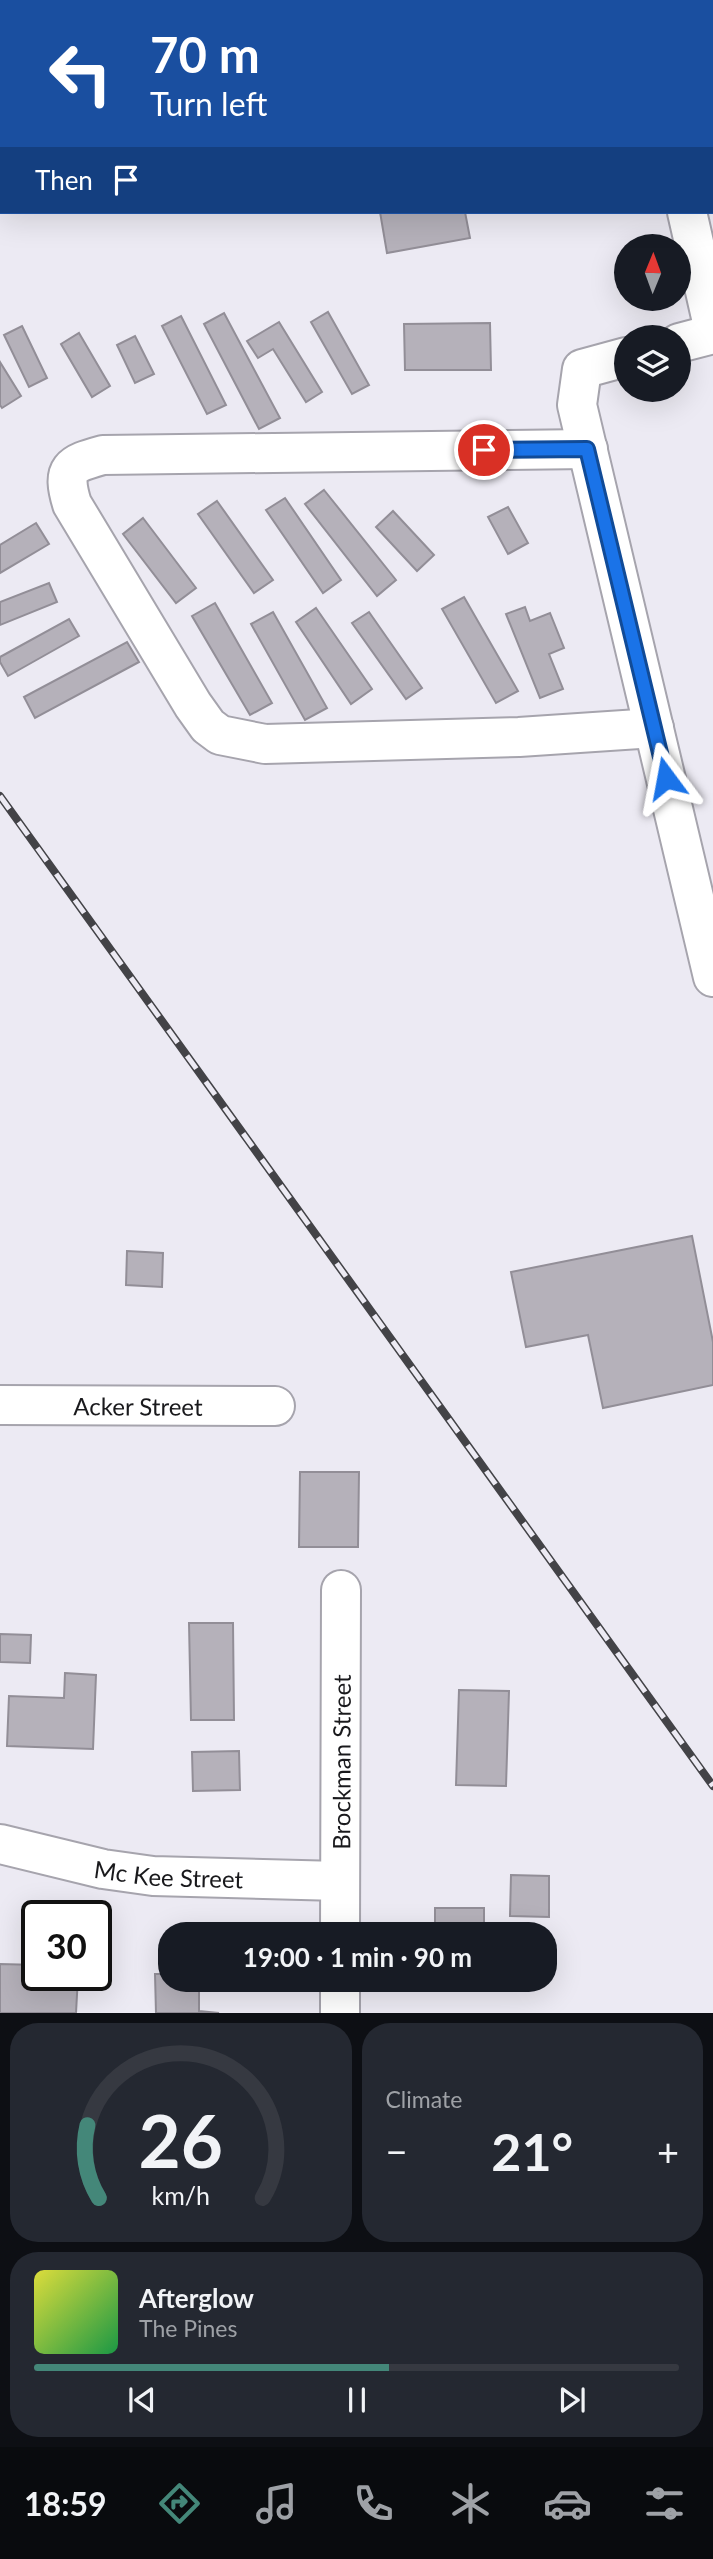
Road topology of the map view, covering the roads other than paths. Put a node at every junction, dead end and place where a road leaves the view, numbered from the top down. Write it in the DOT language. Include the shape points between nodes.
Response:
graph roads {
  1 [pos="687,214"];
  2 [pos="713,326"];
  3 [pos="713,334"];
  4 [pos="691,340"];
  5 [pos="614,360"];
  6 [pos="587,449"];
  7 [pos="654,728"];
  8 [pos="713,977"];
  9 [pos="0,1405"];
  10 [pos="275,1406"];
  11 [pos="341,1590"];
  12 [pos="0,1844"];
  13 [pos="339,1881"];
  14 [pos="340,1922"];
  15 [pos="340,1992"];
  16 [pos="340,2013"];
  1 -- 2 [label="street"];
  3 -- 4 [label="street"];
  5 -- 6 [label="street" via="582,369 577,405"];
  6 -- 7 [label="street"];
  6 -- 7 [label="street" via="103,455 77,462 66,484 72,504 193,705 220,735 265,744"];
  7 -- 8 [label="street"];
  9 -- 10 [label="street, Acker Street"];
  11 -- 13 [label="street, Brockman Street"];
  12 -- 13 [label="street, Mc Kee Street" via="153,1876"];
  13 -- 14 [label="street, Brockman Street"];
  15 -- 16 [label="street"];
}
